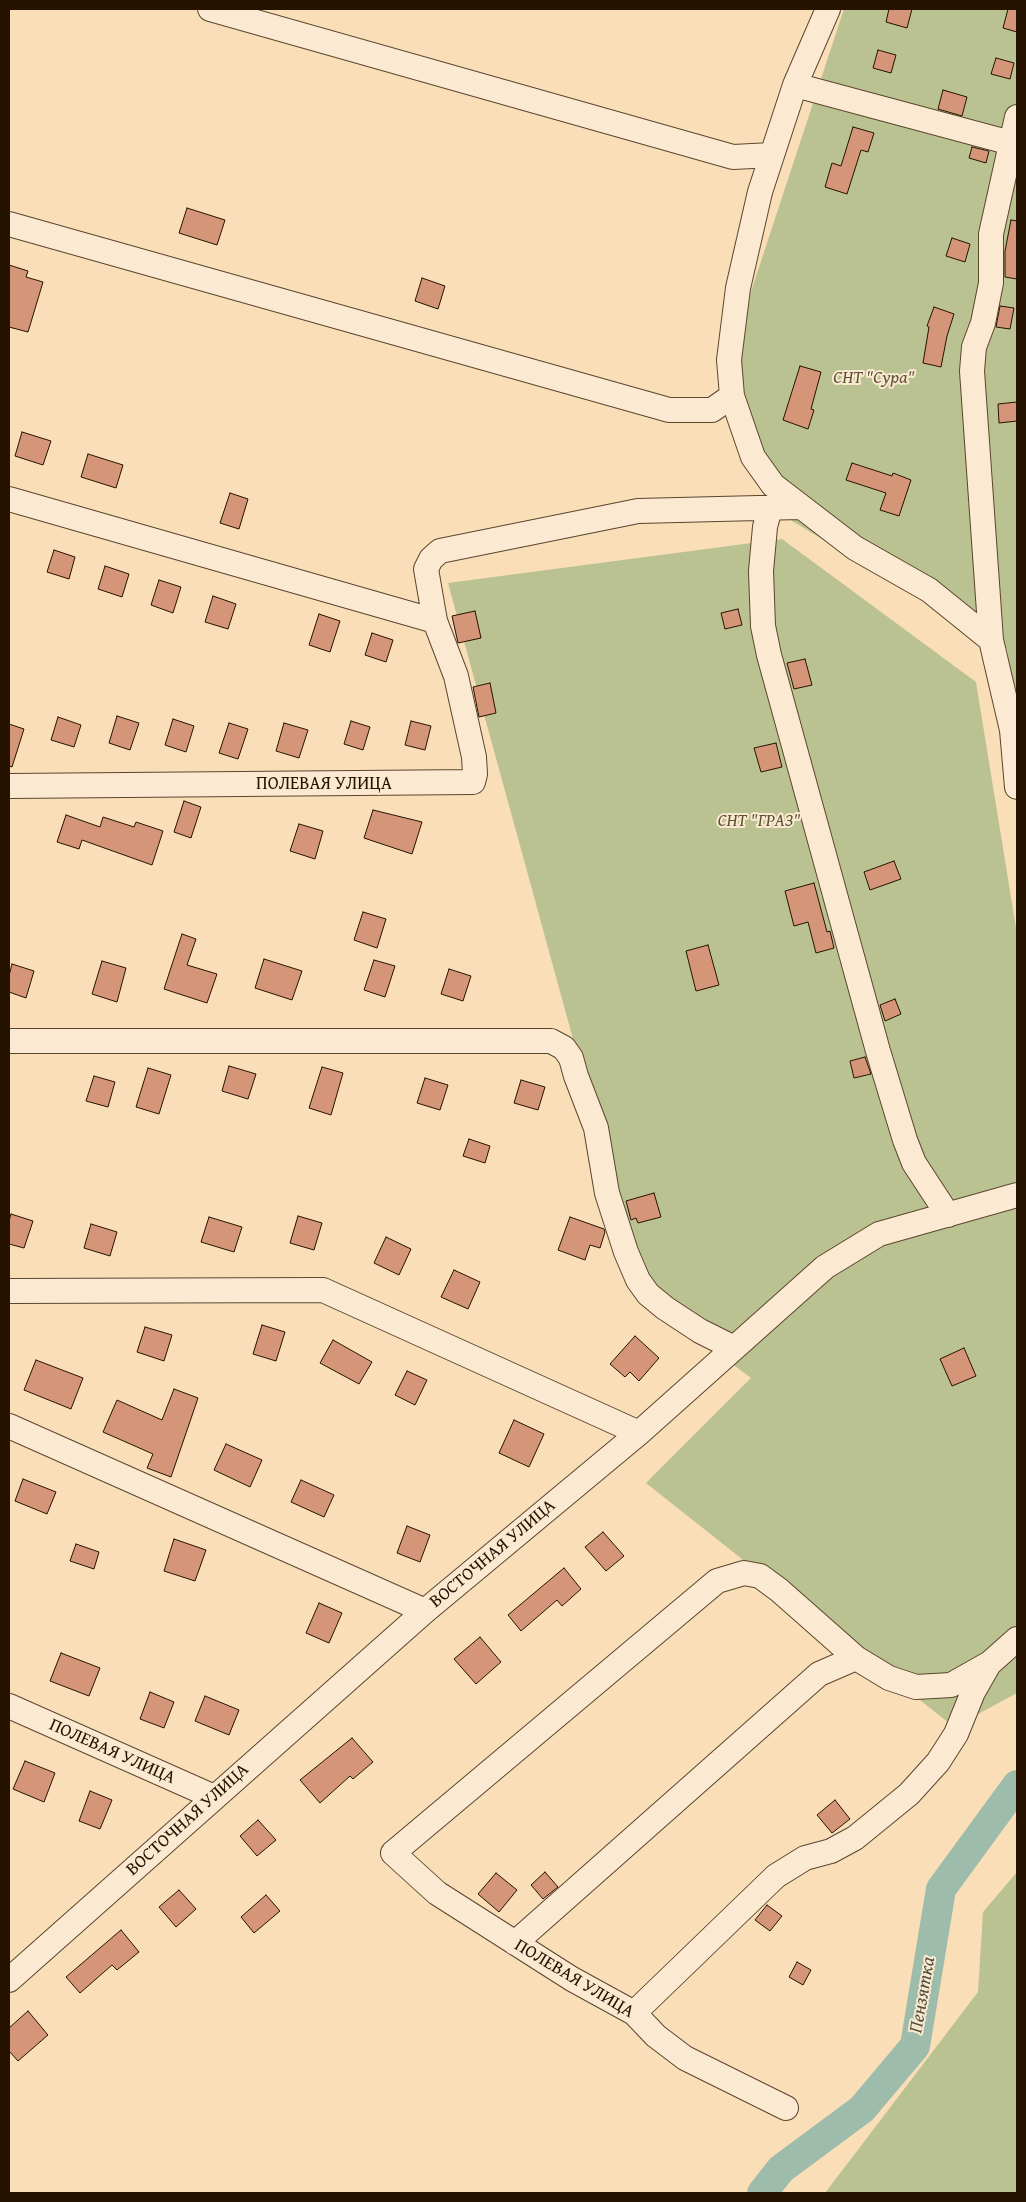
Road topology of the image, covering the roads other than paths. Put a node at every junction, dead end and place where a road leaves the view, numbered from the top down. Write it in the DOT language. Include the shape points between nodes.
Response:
graph roads {
  1 [pos="210,9"];
  2 [pos="828,9"];
  3 [pos="795,85"];
  4 [pos="1017,117"];
  5 [pos="1011,143"];
  6 [pos="772,155"];
  7 [pos="9,224"];
  8 [pos="732,396"];
  9 [pos="9,499"];
  10 [pos="799,507"];
  11 [pos="770,508"];
  12 [pos="435,621"];
  13 [pos="991,640"];
  14 [pos="9,786"];
  15 [pos="1017,787"];
  16 [pos="9,1041"];
  17 [pos="1017,1195"];
  18 [pos="948,1214"];
  19 [pos="9,1291"];
  20 [pos="734,1348"];
  21 [pos="9,1426"];
  22 [pos="639,1433"];
  23 [pos="425,1611"];
  24 [pos="1017,1639"];
  25 [pos="856,1658"];
  26 [pos="990,1663"];
  27 [pos="9,1706"];
  28 [pos="214,1797"];
  29 [pos="515,1943"];
  30 [pos="9,1980"];
  31 [pos="634,2013"];
  32 [pos="786,2108"];
  1 -- 6 [label="street" via="733,157"];
  2 -- 3 [label="street"];
  3 -- 5 [label="street"];
  3 -- 6 [label="street"];
  4 -- 5 [label="street"];
  5 -- 13 [label="street" via="991,234 991,283 983,323 974,347 972,372"];
  6 -- 8 [label="street" via="738,288 729,360"];
  7 -- 8 [label="street" via="669,410 712,410"];
  8 -- 10 [label="street" via="753,457 773,485"];
  9 -- 12 [label="street"];
  10 -- 11 [label="street"];
  10 -- 13 [label="street" via="855,548 929,590"];
  11 -- 12 [label="street" via="638,512 440,552 430,559 426,569"];
  11 -- 18 [label="street" via="761,571 763,626 769,655 905,1140 914,1163"];
  12 -- 14 [label="street, ПОЛЕВАЯ УЛИЦА" via="456,676 474,757 473,782"];
  13 -- 15 [label="street" via="1012,730"];
  16 -- 20 [label="street" via="551,1041 564,1048 571,1058 596,1128 607,1193 638,1280 648,1294 665,1308"];
  17 -- 18 [label="street, ВОСТОЧНАЯ УЛИЦА"];
  18 -- 20 [label="street, ВОСТОЧНАЯ УЛИЦА" via="879,1234 833,1262"];
  19 -- 22 [label="street" via="323,1290"];
  20 -- 22 [label="street, ВОСТОЧНАЯ УЛИЦА"];
  21 -- 23 [label="street"];
  22 -- 23 [label="street, ВОСТОЧНАЯ УЛИЦА"];
  23 -- 28 [label="street, ВОСТОЧНАЯ УЛИЦА"];
  24 -- 26 [label="street"];
  25 -- 26 [label="street" via="889,1678 916,1688 951,1685"];
  25 -- 29 [label="street" via="819,1674"];
  25 -- 29 [label="street, ПОЛЕВАЯ УЛИЦА" via="760,1576 744,1573 717,1581 393,1853 437,1893"];
  26 -- 31 [label="street" via="973,1692 956,1734 938,1762 909,1794 855,1838 831,1851 805,1858 776,1876"];
  27 -- 28 [label="street, ПОЛЕВАЯ УЛИЦА"];
  28 -- 30 [label="street, ВОСТОЧНАЯ УЛИЦА"];
  29 -- 31 [label="street, ПОЛЕВАЯ УЛИЦА"];
  31 -- 32 [label="street, ПОЛЕВАЯ УЛИЦА" via="656,2036 685,2058"];
}
